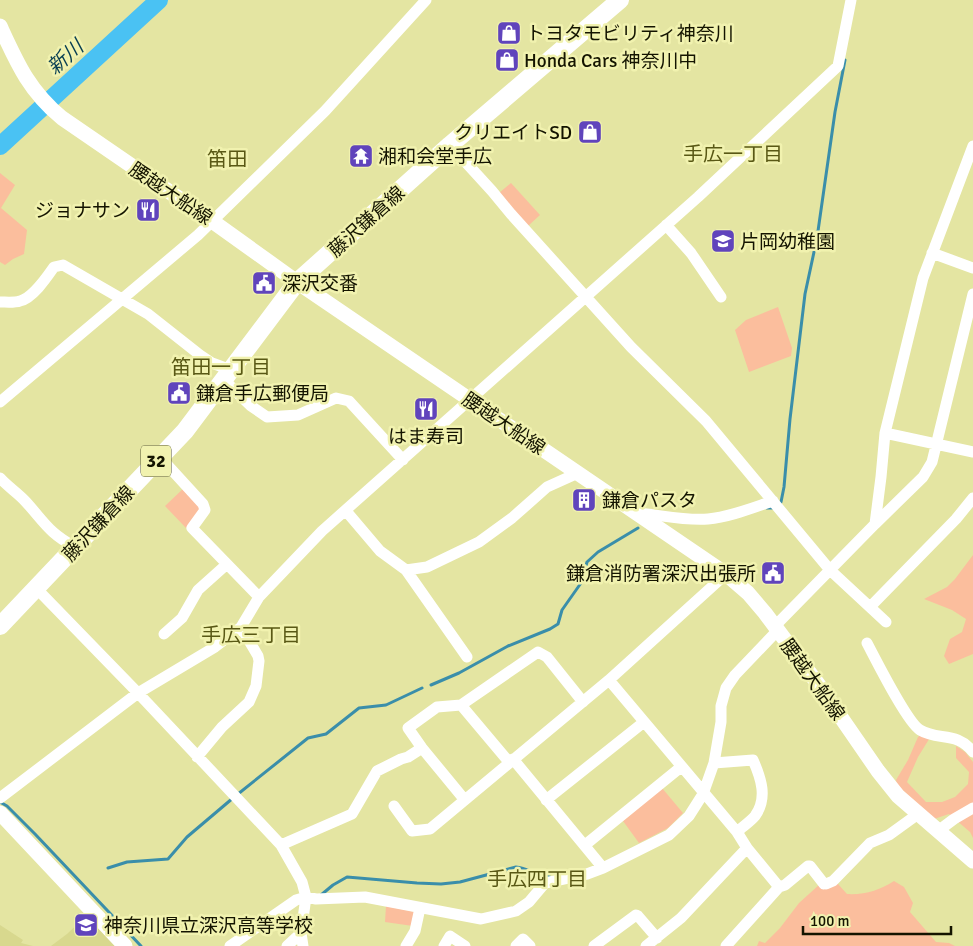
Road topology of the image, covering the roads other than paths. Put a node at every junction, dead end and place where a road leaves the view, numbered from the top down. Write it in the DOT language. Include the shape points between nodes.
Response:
graph roads {
  1 [pos="426,0"];
  2 [pos="620,0"];
  3 [pos="851,0"];
  4 [pos="0,26"];
  5 [pos="450,145"];
  6 [pos="973,146"];
  7 [pos="212,221"];
  8 [pos="666,225"];
  9 [pos="932,253"];
  10 [pos="973,268"];
  11 [pos="297,282"];
  12 [pos="973,294"];
  13 [pos="721,297"];
  14 [pos="122,298"];
  15 [pos="586,298"];
  16 [pos="0,302"];
  17 [pos="227,375"];
  18 [pos="470,400"];
  19 [pos="0,402"];
  20 [pos="885,433"];
  21 [pos="937,444"];
  22 [pos="973,452"];
  23 [pos="160,457"];
  24 [pos="403,460"];
  25 [pos="578,473"];
  26 [pos="0,478"];
  27 [pos="973,498"];
  28 [pos="773,501"];
  29 [pos="346,511"];
  30 [pos="636,512"];
  31 [pos="874,524"];
  32 [pos="75,547"];
  33 [pos="228,564"];
  34 [pos="406,570"];
  35 [pos="830,570"];
  36 [pos="726,574"];
  37 [pos="36,588"];
  38 [pos="259,598"];
  39 [pos="870,607"];
  40 [pos="886,622"];
  41 [pos="0,626"];
  42 [pos="241,628"];
  43 [pos="776,628"];
  44 [pos="164,634"];
  45 [pos="867,643"];
  46 [pos="467,657"];
  47 [pos="608,680"];
  48 [pos="138,693"];
  49 [pos="583,702"];
  50 [pos="461,705"];
  51 [pos="644,722"];
  52 [pos="422,748"];
  53 [pos="973,752"];
  54 [pos="198,757"];
  55 [pos="511,761"];
  56 [pos="714,763"];
  57 [pos="681,767"];
  58 [pos="703,794"];
  59 [pos="0,798"];
  60 [pos="464,799"];
  61 [pos="546,800"];
  62 [pos="394,806"];
  63 [pos="973,808"];
  64 [pos="0,813"];
  65 [pos="918,814"];
  66 [pos="938,831"];
  67 [pos="737,832"];
  68 [pos="281,845"];
  69 [pos="585,846"];
  70 [pos="747,848"];
  71 [pos="973,861"];
  72 [pos="603,868"];
  73 [pos="779,887"];
  74 [pos="306,897"];
  75 [pos="420,908"];
  76 [pos="301,932"];
  77 [pos="657,938"];
  78 [pos="126,946"];
  79 [pos="230,946"];
  80 [pos="287,946"];
  81 [pos="303,946"];
  82 [pos="406,946"];
  83 [pos="444,946"];
  84 [pos="465,946"];
  85 [pos="516,946"];
  86 [pos="530,946"];
  87 [pos="594,946"];
  88 [pos="646,946"];
  89 [pos="726,946"];
  1 -- 7 [label="street" via="325,111"];
  2 -- 5 [label="main road, 藤沢鎌倉線 / 32"];
  3 -- 8 [label="street" via="838,66"];
  4 -- 7 [label="main road, 腰越大船線" via="19,69 52,110"];
  5 -- 11 [label="main road, 藤沢鎌倉線 / 32"];
  5 -- 15 [label="street"];
  6 -- 9 [label="street"];
  7 -- 11 [label="main road, 腰越大船線"];
  7 -- 14 [label="street"];
  8 -- 13 [label="street"];
  8 -- 15 [label="street"];
  9 -- 10 [label="street"];
  9 -- 20 [label="street" via="920,287"];
  11 -- 17 [label="main road, 藤沢鎌倉線 / 32"];
  11 -- 18 [label="main road, 腰越大船線"];
  12 -- 21 [label="street"];
  14 -- 16 [label="street" via="60,265 54,267 26,299"];
  14 -- 17 [label="street"];
  14 -- 19 [label="street"];
  15 -- 18 [label="street"];
  15 -- 28 [label="street" via="706,422"];
  17 -- 23 [label="main road, 藤沢鎌倉線 / 32"];
  17 -- 24 [label="street" via="251,406 267,417 298,415 336,398 349,401"];
  18 -- 24 [label="street"];
  18 -- 25 [label="main road, 腰越大船線"];
  20 -- 21 [label="street"];
  20 -- 31 [label="street"];
  21 -- 22 [label="street"];
  21 -- 31 [label="street" via="928,472"];
  23 -- 32 [label="main road, 藤沢鎌倉線 / 32"];
  23 -- 33 [label="street" via="203,504 205,510 192,528"];
  24 -- 29 [label="street"];
  25 -- 30 [label="main road, 腰越大船線"];
  25 -- 34 [label="street" via="546,487 480,542 428,567"];
  26 -- 32 [label="street" via="25,500 49,530"];
  27 -- 39 [label="street"];
  28 -- 30 [label="street" via="709,519"];
  28 -- 35 [label="street"];
  29 -- 34 [label="street" via="380,551"];
  29 -- 38 [label="street" via="322,531"];
  30 -- 36 [label="main road, 腰越大船線"];
  31 -- 35 [label="street"];
  32 -- 37 [label="main road, 藤沢鎌倉線 / 32"];
  33 -- 38 [label="street"];
  33 -- 44 [label="street" via="198,590 182,618"];
  34 -- 46 [label="street"];
  35 -- 39 [label="street"];
  35 -- 43 [label="street"];
  36 -- 43 [label="main road, 腰越大船線" via="748,593"];
  36 -- 47 [label="street"];
  37 -- 41 [label="main road, 藤沢鎌倉線 / 32"];
  37 -- 48 [label="street"];
  38 -- 42 [label="street"];
  39 -- 40 [label="street"];
  42 -- 48 [label="street"];
  42 -- 54 [label="street" via="259,661 252,696"];
  43 -- 56 [label="street" via="726,688"];
  43 -- 65 [label="main road, 腰越大船線" via="888,784"];
  45 -- 53 [label="street" via="920,730 962,741"];
  47 -- 49 [label="street"];
  47 -- 51 [label="street"];
  48 -- 54 [label="street"];
  48 -- 59 [label="street"];
  49 -- 50 [label="street" via="538,652"];
  49 -- 55 [label="street"];
  50 -- 52 [label="street" via="437,707 408,728"];
  50 -- 55 [label="street"];
  51 -- 57 [label="street"];
  51 -- 61 [label="street"];
  52 -- 60 [label="street"];
  52 -- 68 [label="street" via="377,771 352,814"];
  54 -- 68 [label="street"];
  55 -- 60 [label="street"];
  55 -- 61 [label="street"];
  56 -- 58 [label="street"];
  56 -- 67 [label="street" via="753,760 763,784 755,816"];
  57 -- 58 [label="street"];
  57 -- 69 [label="street"];
  58 -- 67 [label="street"];
  58 -- 72 [label="street" via="689,816 669,835"];
  60 -- 62 [label="street" via="430,829 412,831"];
  61 -- 69 [label="street"];
  63 -- 66 [label="street"];
  64 -- 78 [label="main road"];
  65 -- 66 [label="main road, 腰越大船線"];
  65 -- 73 [label="street" via="889,835 870,843 833,881 825,884 808,866"];
  66 -- 71 [label="main road, 腰越大船線"];
  67 -- 70 [label="street"];
  68 -- 74 [label="street" via="302,882"];
  69 -- 72 [label="street"];
  70 -- 73 [label="street"];
  70 -- 77 [label="street" via="681,918"];
  72 -- 75 [label="street" via="545,883 516,910 481,919"];
  73 -- 89 [label="street"];
  74 -- 75 [label="street" via="365,897"];
  74 -- 76 [label="street"];
  74 -- 79 [label="street" via="296,900"];
  75 -- 82 [label="street" via="415,931"];
  76 -- 80 [label="street"];
  76 -- 81 [label="street"];
  77 -- 87 [label="street" via="636,915"];
  77 -- 88 [label="street"];
  83 -- 84 [label="street" via="450,936"];
  85 -- 86 [label="street" via="523,940"];
}
